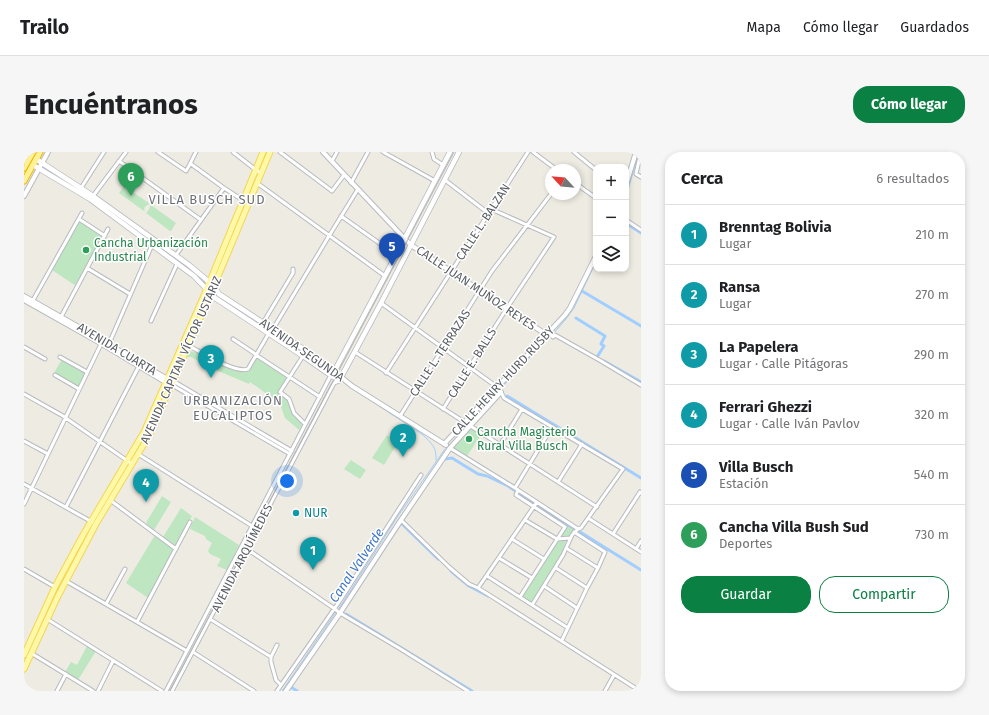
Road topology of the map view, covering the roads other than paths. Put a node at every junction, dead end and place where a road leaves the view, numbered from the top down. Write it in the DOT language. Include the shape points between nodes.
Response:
graph roads {
  1 [pos="25,152"];
  2 [pos="40,152"];
  3 [pos="48,152"];
  4 [pos="104,152"];
  5 [pos="126,152"];
  6 [pos="158,152"];
  7 [pos="196,152"];
  8 [pos="233,152"];
  9 [pos="264,152"];
  10 [pos="270,152"];
  11 [pos="280,152"];
  12 [pos="323,152"];
  13 [pos="337,152"];
  14 [pos="368,152"];
  15 [pos="383,152"];
  16 [pos="432,152"];
  17 [pos="450,152"];
  18 [pos="459,152"];
  19 [pos="528,152"];
  20 [pos="533,152"];
  21 [pos="574,152"];
  22 [pos="639,153"];
  23 [pos="32,154"];
  24 [pos="36,159"];
  25 [pos="119,161"];
  26 [pos="332,161"];
  27 [pos="28,162"];
  28 [pos="42,163"];
  29 [pos="191,164"];
  30 [pos="549,164"];
  31 [pos="443,165"];
  32 [pos="24,168"];
  33 [pos="39,168"];
  34 [pos="593,168"];
  35 [pos="256,170"];
  36 [pos="262,173"];
  37 [pos="344,175"];
  38 [pos="641,177"];
  39 [pos="629,178"];
  40 [pos="445,180"];
  41 [pos="24,181"];
  42 [pos="435,181"];
  43 [pos="257,182"];
  44 [pos="351,183"];
  45 [pos="581,187"];
  46 [pos="81,188"];
  47 [pos="224,188"];
  48 [pos="358,190"];
  49 [pos="24,196"];
  50 [pos="93,196"];
  51 [pos="593,196"];
  52 [pos="243,200"];
  53 [pos="546,200"];
  54 [pos="249,203"];
  55 [pos="491,209"];
  56 [pos="82,213"];
  57 [pos="488,213"];
  58 [pos="341,216"];
  59 [pos="79,219"];
  60 [pos="201,220"];
  61 [pos="629,222"];
  62 [pos="527,225"];
  63 [pos="108,229"];
  64 [pos="641,230"];
  65 [pos="105,236"];
  66 [pos="329,236"];
  67 [pos="404,239"];
  68 [pos="412,244"];
  69 [pos="152,245"];
  70 [pos="396,255"];
  71 [pos="176,256"];
  72 [pos="593,262"];
  73 [pos="177,264"];
  74 [pos="87,268"];
  75 [pos="293,270"];
  76 [pos="451,271"];
  77 [pos="385,276"];
  78 [pos="214,278"];
  79 [pos="209,282"];
  80 [pos="214,286"];
  81 [pos="206,288"];
  82 [pos="480,291"];
  83 [pos="211,293"];
  84 [pos="130,294"];
  85 [pos="24,296"];
  86 [pos="205,299"];
  87 [pos="24,300"];
  88 [pos="32,302"];
  89 [pos="381,303"];
  90 [pos="507,308"];
  91 [pos="61,317"];
  92 [pos="151,321"];
  93 [pos="263,323"];
  94 [pos="415,327"];
  95 [pos="271,332"];
  96 [pos="548,334"];
  97 [pos="233,339"];
  98 [pos="102,342"];
  99 [pos="186,344"];
  100 [pos="24,346"];
  101 [pos="108,346"];
  102 [pos="444,348"];
  103 [pos="355,352"];
  104 [pos="256,355"];
  105 [pos="303,356"];
  106 [pos="60,357"];
  107 [pos="45,359"];
  108 [pos="139,366"];
  109 [pos="470,367"];
  110 [pos="88,372"];
  111 [pos="333,373"];
  112 [pos="386,373"];
  113 [pos="55,375"];
  114 [pos="289,377"];
  115 [pos="340,379"];
  116 [pos="166,381"];
  117 [pos="172,383"];
  118 [pos="641,385"];
  119 [pos="497,387"];
  120 [pos="80,389"];
  121 [pos="415,392"];
  122 [pos="501,392"];
  123 [pos="24,394"];
  124 [pos="320,397"];
  125 [pos="443,409"];
  126 [pos="522,409"];
  127 [pos="400,416"];
  128 [pos="65,418"];
  129 [pos="464,423"];
  130 [pos="305,424"];
  131 [pos="470,426"];
  132 [pos="552,427"];
  133 [pos="24,441"];
  134 [pos="100,442"];
  135 [pos="444,444"];
  136 [pos="582,444"];
  137 [pos="500,445"];
  138 [pos="450,448"];
  139 [pos="291,453"];
  140 [pos="48,454"];
  141 [pos="138,454"];
  142 [pos="127,460"];
  143 [pos="132,464"];
  144 [pos="530,464"];
  145 [pos="421,475"];
  146 [pos="558,482"];
  147 [pos="24,484"];
  148 [pos="32,488"];
  149 [pos="517,489"];
  150 [pos="640,492"];
  151 [pos="110,500"];
  152 [pos="537,502"];
  153 [pos="24,504"];
  154 [pos="66,507"];
  155 [pos="534,507"];
  156 [pos="597,507"];
  157 [pos="588,518"];
  158 [pos="401,520"];
  159 [pos="525,520"];
  160 [pos="91,521"];
  161 [pos="190,522"];
  162 [pos="96,524"];
  163 [pos="252,526"];
  164 [pos="578,529"];
  165 [pos="574,532"];
  166 [pos="613,534"];
  167 [pos="570,538"];
  168 [pos="512,539"];
  169 [pos="557,539"];
  170 [pos="641,541"];
  171 [pos="247,548"];
  172 [pos="566,548"];
  173 [pos="176,549"];
  174 [pos="636,549"];
  175 [pos="641,552"];
  176 [pos="499,558"];
  177 [pos="544,559"];
  178 [pos="556,568"];
  179 [pos="598,568"];
  180 [pos="24,569"];
  181 [pos="125,569"];
  182 [pos="487,576"];
  183 [pos="532,578"];
  184 [pos="66,581"];
  185 [pos="544,586"];
  186 [pos="55,587"];
  187 [pos="478,588"];
  188 [pos="587,588"];
  189 [pos="520,597"];
  190 [pos="106,604"];
  191 [pos="532,605"];
  192 [pos="577,608"];
  193 [pos="337,611"];
  194 [pos="47,619"];
  195 [pos="210,619"];
  196 [pos="137,622"];
  197 [pos="41,626"];
  198 [pos="568,628"];
  199 [pos="562,640"];
  200 [pos="277,645"];
  201 [pos="187,651"];
  202 [pos="32,652"];
  203 [pos="193,652"];
  204 [pos="24,655"];
  205 [pos="271,657"];
  206 [pos="113,661"];
  207 [pos="24,669"];
  208 [pos="66,674"];
  209 [pos="614,675"];
  210 [pos="281,685"];
  211 [pos="57,691"];
  212 [pos="93,691"];
  213 [pos="98,691"];
  214 [pos="162,691"];
  215 [pos="166,691"];
  216 [pos="172,691"];
  217 [pos="254,691"];
  218 [pos="277,691"];
  219 [pos="286,691"];
  220 [pos="468,691"];
  221 [pos="605,691"];
  222 [pos="640,691"];
  1 -- 23 [label="main road"];
  2 -- 24 [label="highway"];
  3 -- 28 [label="street"];
  4 -- 46 [label="street"];
  5 -- 25 [label="street"];
  6 -- 29 [label="street" via="186,171"];
  7 -- 29 [label="street"];
  8 -- 35 [label="street"];
  9 -- 35 [label="main road, AVENIDA CAPITAN VÍCTOR USTARIZ"];
  10 -- 36 [label="main road, AVENIDA CAPITAN VÍCTOR USTARIZ"];
  11 -- 37 [label="street" via="332,191"];
  12 -- 26 [label="street, CALLE JUAN MUÑOZ REYES"];
  13 -- 26 [label="street"];
  14 -- 44 [label="street"];
  15 -- 42 [label="street"];
  16 -- 31 [label="street" via="434,159"];
  17 -- 31 [label="main road, AVENIDA ARQUÍMEDES"];
  18 -- 40 [label="main road, AVENIDA ARQUÍMEDES"];
  19 -- 55 [label="street, CALLE L. BALZAN"];
  20 -- 30 [label="street"];
  21 -- 34 [label="street"];
  22 -- 38 [label="street" via="636,174"];
  22 -- 39 [label="street"];
  23 -- 27 [label="highway"];
  24 -- 27 [label="highway"];
  24 -- 28 [label="main road, AVENIDA SEGUNDA"];
  25 -- 50 [label="street"];
  25 -- 60 [label="street"];
  26 -- 37 [label="street, CALLE JUAN MUÑOZ REYES"];
  27 -- 32 [label="highway"];
  27 -- 33 [label="main road, AVENIDA SEGUNDA"];
  27 -- 41 [label="highway"];
  28 -- 33 [label="street"];
  28 -- 46 [label="main road, AVENIDA SEGUNDA"];
  29 -- 47 [label="street"];
  31 -- 42 [label="main road, AVENIDA ARQUÍMEDES"];
  33 -- 49 [label="street"];
  33 -- 69 [label="main road, AVENIDA SEGUNDA" via="90,199"];
  35 -- 36 [label="street"];
  35 -- 52 [label="main road, AVENIDA CAPITAN VÍCTOR USTARIZ"];
  36 -- 43 [label="main road, AVENIDA CAPITAN VÍCTOR USTARIZ"];
  37 -- 44 [label="street, CALLE JUAN MUÑOZ REYES"];
  40 -- 57 [label="street"];
  40 -- 68 [label="main road, AVENIDA ARQUÍMEDES"];
  42 -- 67 [label="main road, AVENIDA ARQUÍMEDES"];
  43 -- 54 [label="main road, AVENIDA CAPITAN VÍCTOR USTARIZ"];
  43 -- 66 [label="street"];
  44 -- 48 [label="street, CALLE JUAN MUÑOZ REYES"];
  45 -- 51 [label="street"];
  46 -- 50 [label="main road, AVENIDA SEGUNDA"];
  47 -- 52 [label="street"];
  47 -- 60 [label="street"];
  48 -- 58 [label="street"];
  48 -- 67 [label="street, CALLE JUAN MUÑOZ REYES"];
  50 -- 71 [label="main road, AVENIDA SEGUNDA"];
  52 -- 54 [label="street"];
  52 -- 78 [label="main road, AVENIDA CAPITAN VÍCTOR USTARIZ"];
  53 -- 62 [label="street, CALLE L. TERRAZAS"];
  54 -- 78 [label="main road, AVENIDA CAPITAN VÍCTOR USTARIZ"];
  55 -- 57 [label="street, CALLE L. BALZAN"];
  55 -- 62 [label="street"];
  56 -- 59 [label="street"];
  57 -- 76 [label="street, CALLE L. BALZAN"];
  58 -- 66 [label="street"];
  58 -- 70 [label="street"];
  59 -- 65 [label="street"];
  59 -- 88 [label="street"];
  60 -- 71 [label="street"];
  61 -- 64 [label="street"];
  62 -- 82 [label="street, CALLE L. TERRAZAS"];
  62 -- 90 [label="street, CALLE E. BALLS" via="554,237"];
  63 -- 65 [label="street"];
  65 -- 74 [label="street"];
  66 -- 77 [label="street"];
  66 -- 95 [label="street"];
  67 -- 68 [label="street, CALLE JUAN MUÑOZ REYES"];
  67 -- 70 [label="main road, AVENIDA ARQUÍMEDES"];
  68 -- 76 [label="street, CALLE JUAN MUÑOZ REYES"];
  68 -- 89 [label="main road, AVENIDA ARQUÍMEDES"];
  69 -- 73 [label="main road, AVENIDA SEGUNDA"];
  69 -- 84 [label="street"];
  70 -- 77 [label="main road, AVENIDA ARQUÍMEDES"];
  71 -- 79 [label="main road, AVENIDA SEGUNDA"];
  72 -- 96 [label="street, CALLE HENRY HURD RUSBY" via="570,308"];
  73 -- 81 [label="main road, AVENIDA SEGUNDA"];
  73 -- 92 [label="street"];
  74 -- 84 [label="street"];
  74 -- 91 [label="street"];
  75 -- 93 [label="street"];
  76 -- 82 [label="street, CALLE JUAN MUÑOZ REYES"];
  76 -- 94 [label="street, CALLE L. BALZAN"];
  77 -- 111 [label="main road, AVENIDA ARQUÍMEDES"];
  78 -- 79 [label="main road, AVENIDA CAPITAN VÍCTOR USTARIZ"];
  78 -- 80 [label="main road, AVENIDA CAPITAN VÍCTOR USTARIZ"];
  79 -- 80 [label="main road, AVENIDA SEGUNDA"];
  79 -- 81 [label="main road, AVENIDA CAPITAN VÍCTOR USTARIZ"];
  80 -- 83 [label="main road, AVENIDA CAPITAN VÍCTOR USTARIZ"];
  80 -- 93 [label="main road, AVENIDA SEGUNDA" via="219,294"];
  81 -- 83 [label="main road, AVENIDA SEGUNDA"];
  81 -- 86 [label="main road, AVENIDA CAPITAN VÍCTOR USTARIZ"];
  82 -- 90 [label="street, CALLE JUAN MUÑOZ REYES"];
  82 -- 102 [label="street, CALLE L. TERRAZAS"];
  83 -- 86 [label="main road, AVENIDA CAPITAN VÍCTOR USTARIZ"];
  83 -- 95 [label="main road, AVENIDA SEGUNDA" via="215,298"];
  84 -- 101 [label="street"];
  85 -- 88 [label="street, AVENIDA CUARTA"];
  86 -- 99 [label="main road, AVENIDA CAPITAN VÍCTOR USTARIZ"];
  87 -- 88 [label="street, AVENIDA CUARTA"];
  88 -- 91 [label="street, AVENIDA CUARTA"];
  88 -- 98 [label="street, AVENIDA CUARTA"];
  89 -- 94 [label="street"];
  89 -- 103 [label="main road, AVENIDA ARQUÍMEDES"];
  90 -- 96 [label="street, CALLE JUAN MUÑOZ REYES"];
  90 -- 109 [label="street, CALLE E. BALLS"];
  91 -- 98 [label="street, AVENIDA CUARTA"];
  93 -- 95 [label="main road, AVENIDA SEGUNDA"];
  94 -- 102 [label="street"];
  94 -- 112 [label="street, CALLE L. BALZAN"];
  95 -- 104 [label="street"];
  95 -- 105 [label="main road, AVENIDA SEGUNDA"];
  95 -- 111 [label="main road, AVENIDA SEGUNDA" via="311,354"];
  96 -- 118 [label="street" via="601,360"];
  96 -- 119 [label="street, CALLE HENRY HURD RUSBY"];
  97 -- 104 [label="street"];
  98 -- 101 [label="street, AVENIDA CUARTA"];
  98 -- 110 [label="street"];
  99 -- 104 [label="street" via="212,359 241,370 248,369"];
  99 -- 116 [label="main road, AVENIDA CAPITAN VÍCTOR USTARIZ"];
  99 -- 117 [label="main road, AVENIDA CAPITAN VÍCTOR USTARIZ"];
  100 -- 107 [label="street"];
  101 -- 108 [label="street, AVENIDA CUARTA"];
  101 -- 116 [label="street, AVENIDA CUARTA"];
  102 -- 109 [label="street"];
  102 -- 121 [label="street, CALLE L. TERRAZAS"];
  103 -- 112 [label="street"];
  103 -- 115 [label="main road, AVENIDA ARQUÍMEDES"];
  104 -- 114 [label="street"];
  105 -- 111 [label="main road, AVENIDA SEGUNDA"];
  105 -- 114 [label="street"];
  106 -- 110 [label="street"];
  108 -- 116 [label="street, AVENIDA CUARTA"];
  108 -- 134 [label="street"];
  109 -- 119 [label="street"];
  109 -- 125 [label="street, CALLE E. BALLS"];
  110 -- 120 [label="street"];
  111 -- 115 [label="main road, AVENIDA SEGUNDA"];
  111 -- 124 [label="street, AVENIDA ARQUÍMEDES"];
  112 -- 121 [label="street"];
  113 -- 120 [label="street"];
  114 -- 124 [label="street"];
  114 -- 130 [label="street" via="280,392 289,399 294,413"];
  115 -- 127 [label="street, AVENIDA SEGUNDA"];
  115 -- 171 [label="street, AVENIDA ARQUÍMEDES" via="334,383"];
  116 -- 117 [label="street, AVENIDA CUARTA"];
  116 -- 142 [label="main road, AVENIDA CAPITAN VÍCTOR USTARIZ" via="144,432"];
  117 -- 139 [label="street, AVENIDA CUARTA"];
  117 -- 141 [label="main road, AVENIDA CAPITAN VÍCTOR USTARIZ" via="150,434"];
  119 -- 122 [label="street"];
  119 -- 129 [label="street, CALLE HENRY HURD RUSBY"];
  120 -- 128 [label="street"];
  121 -- 125 [label="street"];
  121 -- 127 [label="street, CALLE L. TERRAZAS"];
  122 -- 126 [label="street" via="504,398"];
  122 -- 131 [label="street, CALLE HENRY HURD RUSBY"];
  123 -- 128 [label="street"];
  124 -- 130 [label="street, AVENIDA ARQUÍMEDES"];
  125 -- 129 [label="street"];
  126 -- 132 [label="street"];
  126 -- 137 [label="street"];
  127 -- 135 [label="street, AVENIDA SEGUNDA"];
  128 -- 134 [label="street"];
  128 -- 140 [label="street"];
  129 -- 131 [label="street"];
  129 -- 135 [label="street, CALLE HENRY HURD RUSBY"];
  130 -- 139 [label="street, AVENIDA ARQUÍMEDES"];
  131 -- 137 [label="street"];
  131 -- 138 [label="street, CALLE HENRY HURD RUSBY"];
  132 -- 136 [label="street"];
  132 -- 144 [label="street"];
  133 -- 140 [label="street"];
  134 -- 142 [label="street"];
  134 -- 154 [label="street"];
  135 -- 138 [label="street, AVENIDA SEGUNDA"];
  136 -- 146 [label="street"];
  136 -- 156 [label="street" via="624,469"];
  137 -- 144 [label="street"];
  138 -- 149 [label="street, AVENIDA SEGUNDA"];
  138 -- 158 [label="street, CALLE HENRY HURD RUSBY"];
  139 -- 163 [label="street, AVENIDA ARQUÍMEDES"];
  140 -- 148 [label="street"];
  141 -- 143 [label="main road, AVENIDA CAPITAN VÍCTOR USTARIZ"];
  141 -- 163 [label="street"];
  142 -- 143 [label="street"];
  142 -- 160 [label="main road, AVENIDA CAPITAN VÍCTOR USTARIZ"];
  143 -- 151 [label="main road, AVENIDA CAPITAN VÍCTOR USTARIZ"];
  144 -- 146 [label="street"];
  144 -- 149 [label="street"];
  145 -- 193 [label="street, CALLE HENRY HURD RUSBY"];
  146 -- 156 [label="street"];
  147 -- 148 [label="street"];
  148 -- 153 [label="street"];
  148 -- 154 [label="street"];
  149 -- 152 [label="street, AVENIDA SEGUNDA"];
  149 -- 155 [label="street" via="516,495"];
  150 -- 166 [label="street"];
  151 -- 162 [label="main road, AVENIDA CAPITAN VÍCTOR USTARIZ"];
  151 -- 173 [label="street"];
  152 -- 155 [label="street"];
  152 -- 164 [label="street, AVENIDA SEGUNDA"];
  154 -- 160 [label="street"];
  155 -- 159 [label="street"];
  155 -- 169 [label="street" via="565,527"];
  156 -- 157 [label="street"];
  157 -- 164 [label="street"];
  157 -- 166 [label="street"];
  158 -- 187 [label="street" via="449,567 469,584"];
  158 -- 193 [label="street, CALLE HENRY HURD RUSBY"];
  159 -- 168 [label="street"];
  159 -- 169 [label="street"];
  160 -- 162 [label="street"];
  160 -- 186 [label="main road, AVENIDA CAPITAN VÍCTOR USTARIZ"];
  161 -- 173 [label="street"];
  162 -- 184 [label="main road, AVENIDA CAPITAN VÍCTOR USTARIZ"];
  163 -- 201 [label="street, AVENIDA ARQUÍMEDES"];
  164 -- 165 [label="street"];
  165 -- 167 [label="street"];
  165 -- 179 [label="street" via="605,552"];
  166 -- 174 [label="street"];
  167 -- 169 [label="street"];
  167 -- 172 [label="street"];
  168 -- 176 [label="street"];
  168 -- 177 [label="street"];
  169 -- 177 [label="street"];
  170 -- 174 [label="street"];
  171 -- 193 [label="street"];
  171 -- 195 [label="street, AVENIDA ARQUÍMEDES"];
  172 -- 178 [label="street"];
  172 -- 179 [label="street"];
  173 -- 196 [label="street"];
  174 -- 175 [label="street"];
  176 -- 182 [label="street"];
  176 -- 183 [label="street"];
  177 -- 183 [label="street"];
  178 -- 185 [label="street"];
  178 -- 188 [label="street"];
  179 -- 188 [label="street"];
  180 -- 186 [label="street"];
  181 -- 190 [label="street"];
  182 -- 187 [label="street"];
  182 -- 189 [label="street"];
  183 -- 189 [label="street"];
  184 -- 190 [label="street"];
  184 -- 194 [label="main road, AVENIDA CAPITAN VÍCTOR USTARIZ"];
  185 -- 191 [label="street"];
  185 -- 192 [label="street"];
  186 -- 197 [label="main road, AVENIDA CAPITAN VÍCTOR USTARIZ"];
  187 -- 199 [label="street"];
  188 -- 192 [label="street"];
  189 -- 191 [label="street"];
  190 -- 196 [label="street"];
  191 -- 198 [label="street"];
  192 -- 198 [label="street"];
  193 -- 210 [label="street, CALLE HENRY HURD RUSBY"];
  193 -- 219 [label="street, CALLE HENRY HURD RUSBY"];
  193 -- 220 [label="street"];
  194 -- 197 [label="main road, AVENIDA CAPITAN VÍCTOR USTARIZ"];
  194 -- 206 [label="street"];
  195 -- 203 [label="street, AVENIDA ARQUÍMEDES"];
  195 -- 205 [label="street"];
  196 -- 201 [label="street"];
  197 -- 202 [label="main road, AVENIDA CAPITAN VÍCTOR USTARIZ"];
  197 -- 204 [label="main road, AVENIDA CAPITAN VÍCTOR USTARIZ"];
  198 -- 199 [label="street"];
  199 -- 209 [label="street"];
  200 -- 205 [label="street"];
  201 -- 215 [label="street, AVENIDA ARQUÍMEDES"];
  202 -- 207 [label="main road, AVENIDA CAPITAN VÍCTOR USTARIZ"];
  202 -- 208 [label="street"];
  203 -- 216 [label="street, AVENIDA ARQUÍMEDES"];
  203 -- 217 [label="street"];
  205 -- 210 [label="street" via="276,680"];
  206 -- 213 [label="street"];
  206 -- 214 [label="street"];
  208 -- 211 [label="street"];
  208 -- 212 [label="street"];
  209 -- 221 [label="street"];
  209 -- 222 [label="street"];
  210 -- 218 [label="street, CALLE HENRY HURD RUSBY"];
}
